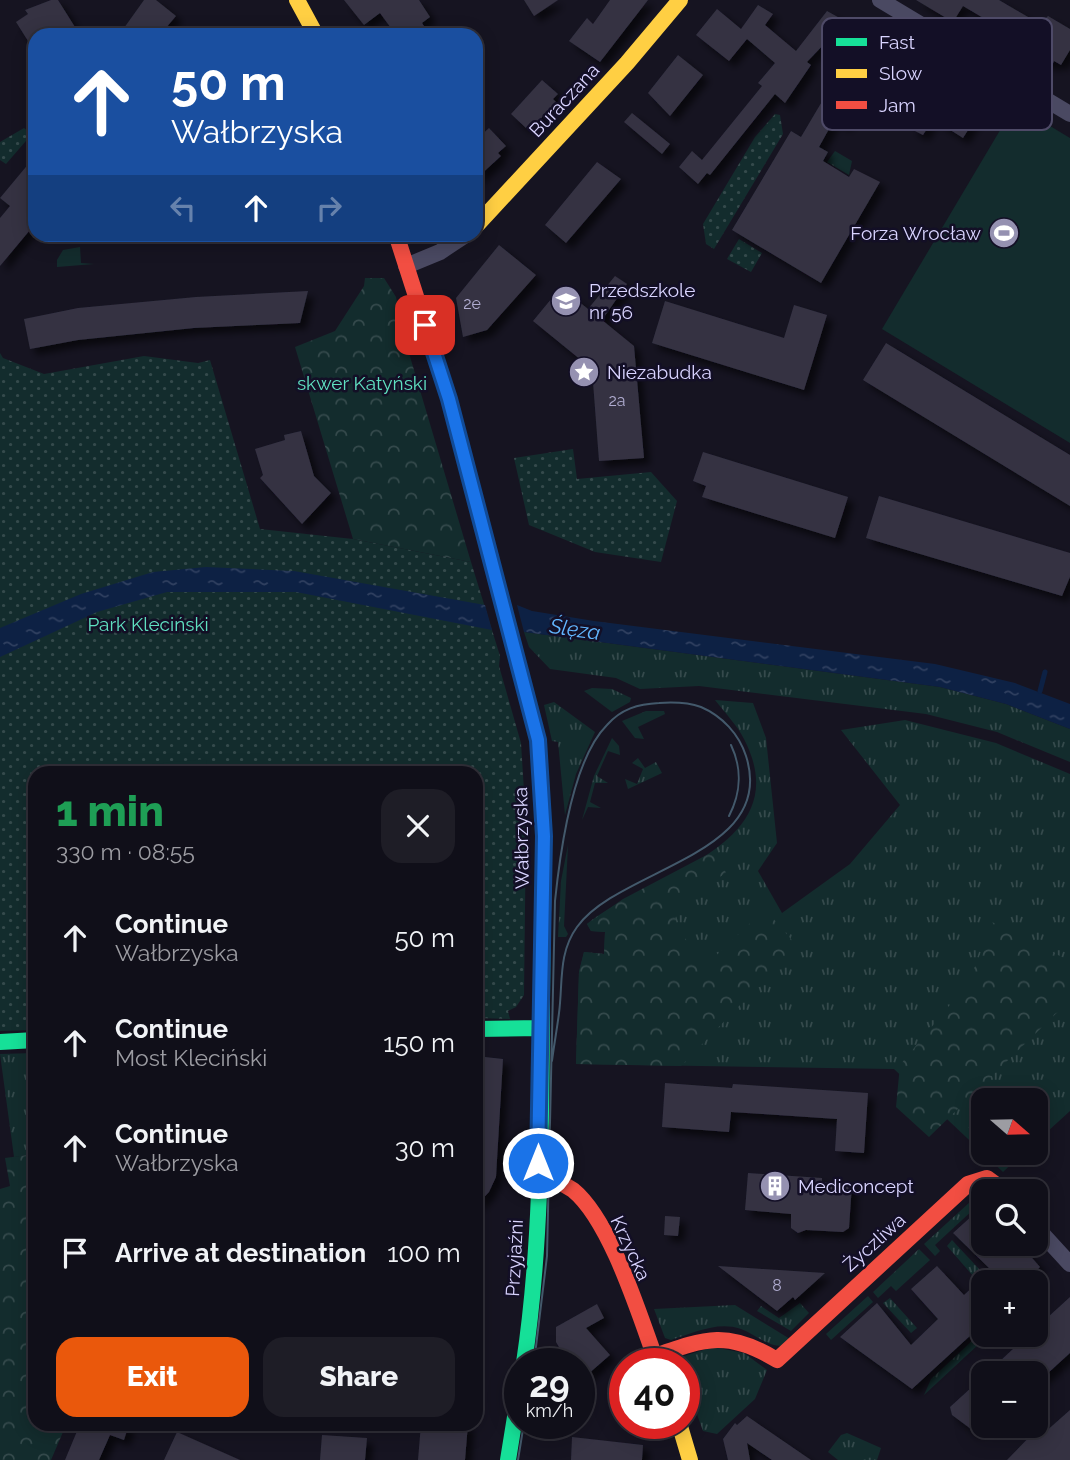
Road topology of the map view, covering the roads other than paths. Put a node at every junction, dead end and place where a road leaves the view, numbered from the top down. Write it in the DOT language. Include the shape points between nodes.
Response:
graph roads {
  1 [pos="297,0"];
  2 [pos="680,0"];
  3 [pos="880,0"];
  4 [pos="910,18"];
  5 [pos="312,28"];
  6 [pos="1052,103"];
  7 [pos="1070,114"];
  8 [pos="483,218"];
  9 [pos="399,242"];
  10 [pos="455,242"];
  11 [pos="407,266"];
  12 [pos="540,1028"];
  13 [pos="483,1029"];
  14 [pos="28,1040"];
  15 [pos="0,1042"];
  16 [pos="538,1178"];
  17 [pos="971,1183"];
  18 [pos="1048,1240"];
  19 [pos="1070,1264"];
  20 [pos="526,1348"];
  21 [pos="651,1348"];
  22 [pos="686,1348"];
  23 [pos="511,1439"];
  24 [pos="684,1439"];
  25 [pos="508,1460"];
  26 [pos="690,1460"];
  1 -- 5 [label="street"];
  2 -- 8 [label="street, Buraczana"];
  3 -- 4 [label="street"];
  6 -- 7 [label="street"];
  9 -- 11 [label="street"];
  10 -- 11 [label="street"];
  11 -- 12 [label="street, Wałbrzyska" via="449,399 538,740 543,800"];
  12 -- 13 [label="street"];
  12 -- 16 [label="street, Przyjaźni"];
  14 -- 15 [label="street"];
  16 -- 20 [label="street, Przyjaźni"];
  16 -- 21 [label="street, Krzycka" via="555,1179 567,1186 591,1212"];
  17 -- 22 [label="street, Życzliwa" via="777,1360 741,1340 716,1336"];
  18 -- 19 [label="street"];
  23 -- 25 [label="street"];
  24 -- 26 [label="street"];
}
